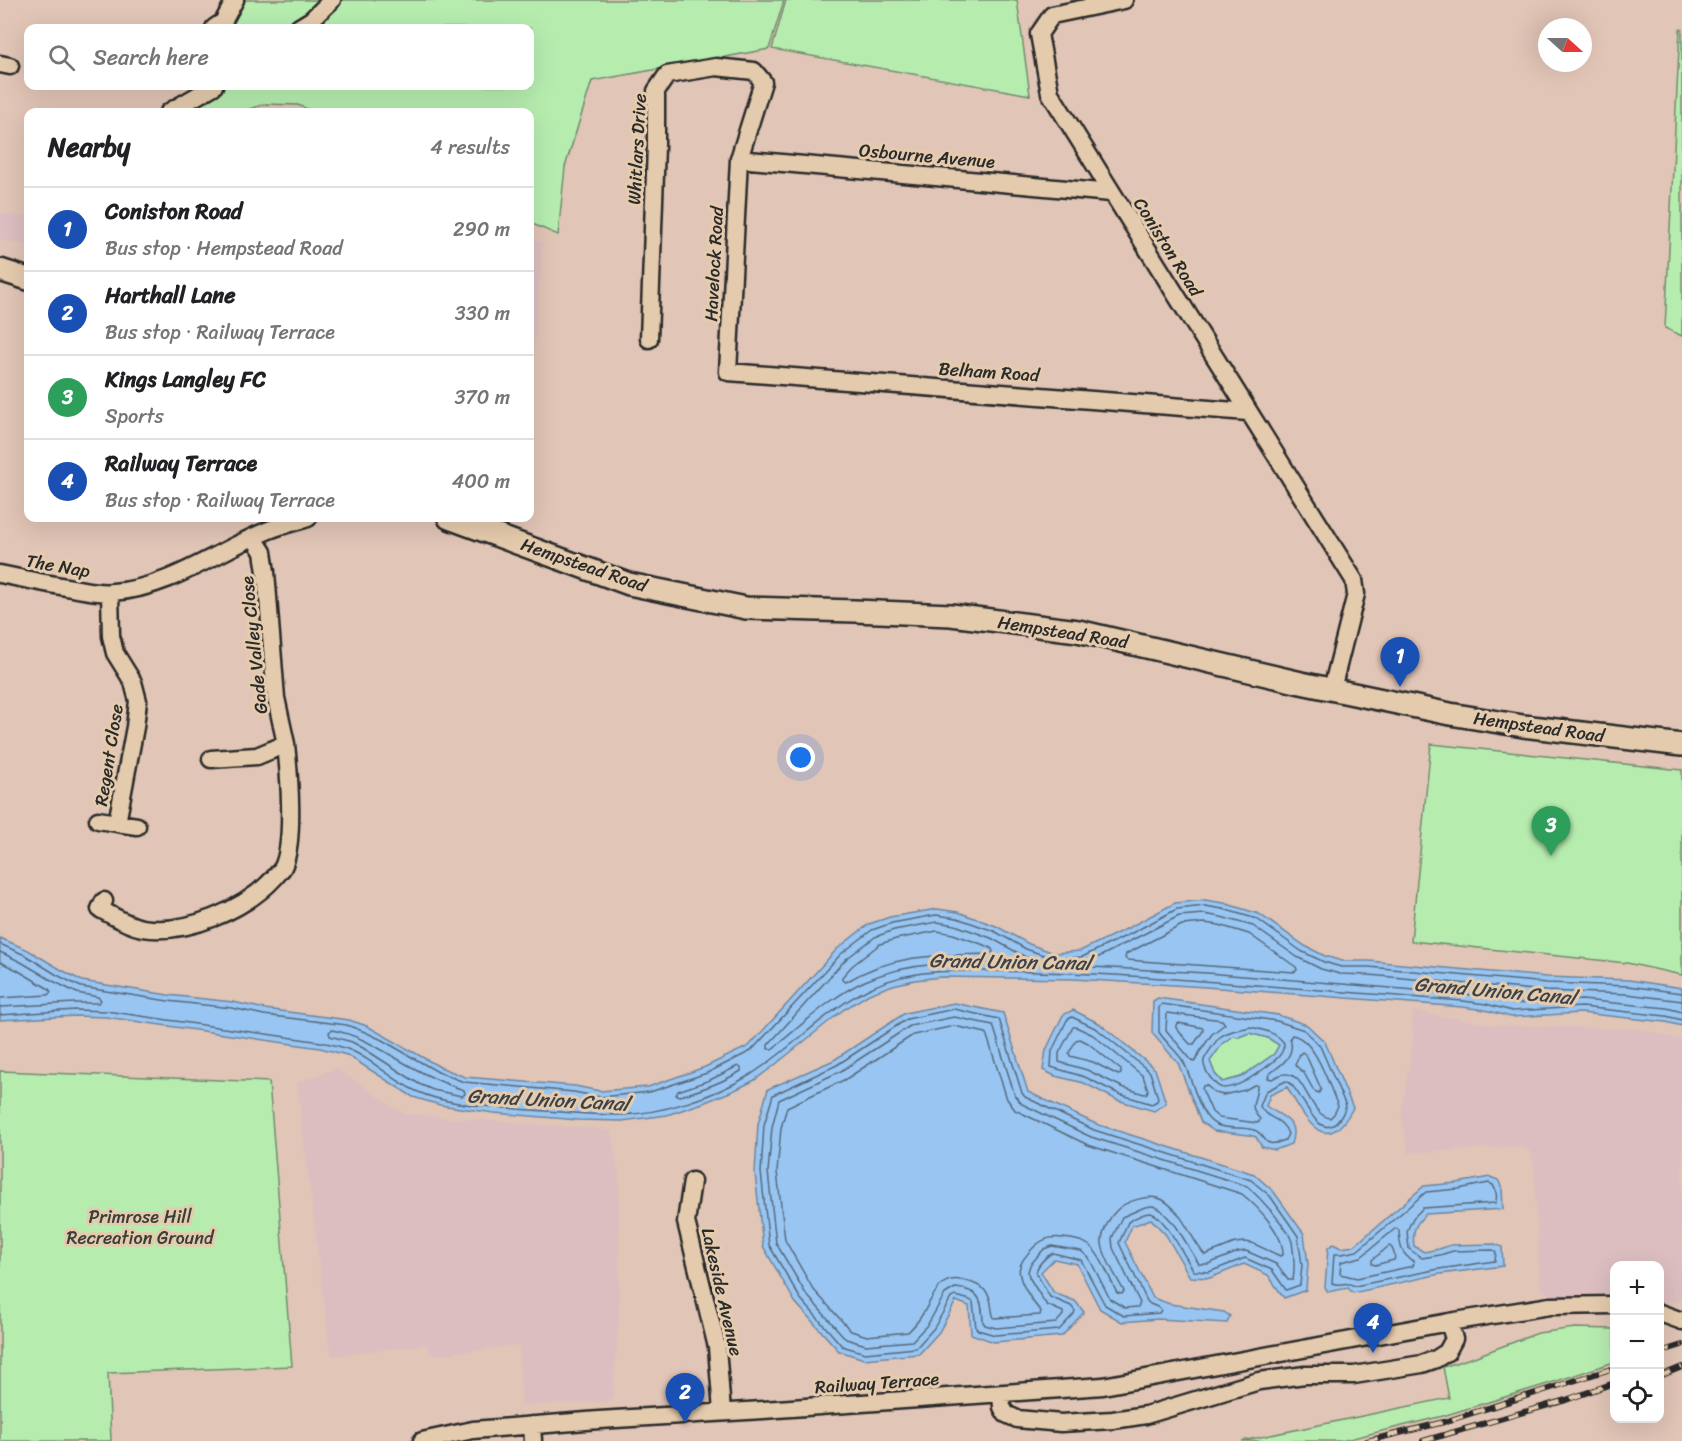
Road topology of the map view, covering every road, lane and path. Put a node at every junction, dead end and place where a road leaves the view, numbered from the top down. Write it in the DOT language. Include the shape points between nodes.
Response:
graph roads {
  1 [pos="235,0"];
  2 [pos="332,0"];
  3 [pos="1124,0"];
  4 [pos="220,24"];
  5 [pos="304,24"];
  6 [pos="197,90"];
  7 [pos="173,108"];
  8 [pos="739,159"];
  9 [pos="1111,193"];
  10 [pos="0,270"];
  11 [pos="24,278"];
  12 [pos="649,339"];
  13 [pos="728,372"];
  14 [pos="1248,412"];
  15 [pos="295,522"];
  16 [pos="460,522"];
  17 [pos="254,538"];
  18 [pos="0,574"];
  19 [pos="110,593"];
  20 [pos="1332,689"];
  21 [pos="286,744"];
  22 [pos="1682,745"];
  23 [pos="210,759"];
  24 [pos="98,820"];
  25 [pos="117,823"];
  26 [pos="137,825"];
  27 [pos="100,910"];
  28 [pos="692,1181"];
  29 [pos="1610,1305"];
  30 [pos="1664,1315"];
  31 [pos="1682,1321"];
  32 [pos="1449,1322"];
  33 [pos="1001,1394"];
  34 [pos="722,1412"];
  35 [pos="532,1433"];
  36 [pos="422,1441"];
  1 -- 4 [label="street"];
  2 -- 5 [label="street"];
  3 -- 9 [label="street, Coniston Road" via="1052,15 1039,34 1050,93"];
  6 -- 7 [label="street"];
  8 -- 9 [label="street, Osbourne Avenue"];
  8 -- 12 [label="street, Whitlars Drive" via="763,82 754,71 716,67 668,75 656,91"];
  8 -- 13 [label="street, Havelock Road"];
  9 -- 14 [label="street, Coniston Road"];
  10 -- 11 [label="main road"];
  13 -- 14 [label="street, Belham Road"];
  14 -- 20 [label="street, Coniston Road" via="1354,580 1356,594"];
  15 -- 17 [label="street, The Nap"];
  16 -- 20 [label="main road, Hempstead Road" via="629,584 746,608 951,615 1078,631"];
  17 -- 19 [label="street, The Nap" via="199,566"];
  17 -- 21 [label="street, Gade Valley Close" via="263,552 276,698"];
  18 -- 19 [label="street, The Nap"];
  19 -- 25 [label="street, Regent Close" via="115,653 133,682 138,700"];
  20 -- 22 [label="main road, Hempstead Road" via="1523,726"];
  21 -- 23 [label="street" via="257,756"];
  21 -- 27 [label="street, Gade Valley Close" via="288,850 283,868 268,885 233,909 184,927 140,927"];
  24 -- 25 [label="street, Regent Close"];
  25 -- 26 [label="street, Regent Close"];
  28 -- 34 [label="street, Lakeside Avenue" via="686,1222 717,1347"];
  29 -- 32 [label="street, Railway Terrace" via="1550,1306"];
  30 -- 31 [label="street"];
  32 -- 33 [label="street, Railway Terrace" via="1103,1386"];
  32 -- 33 [label="street" via="1454,1339 1447,1352 1422,1364 1354,1375 1305,1375 1259,1381 1146,1415 1061,1423 1017,1419 1002,1407"];
  33 -- 34 [label="street, Railway Terrace"];
  34 -- 35 [label="street, Railway Terrace"];
  35 -- 36 [label="street, Railway Terrace" via="473,1430"];
}
